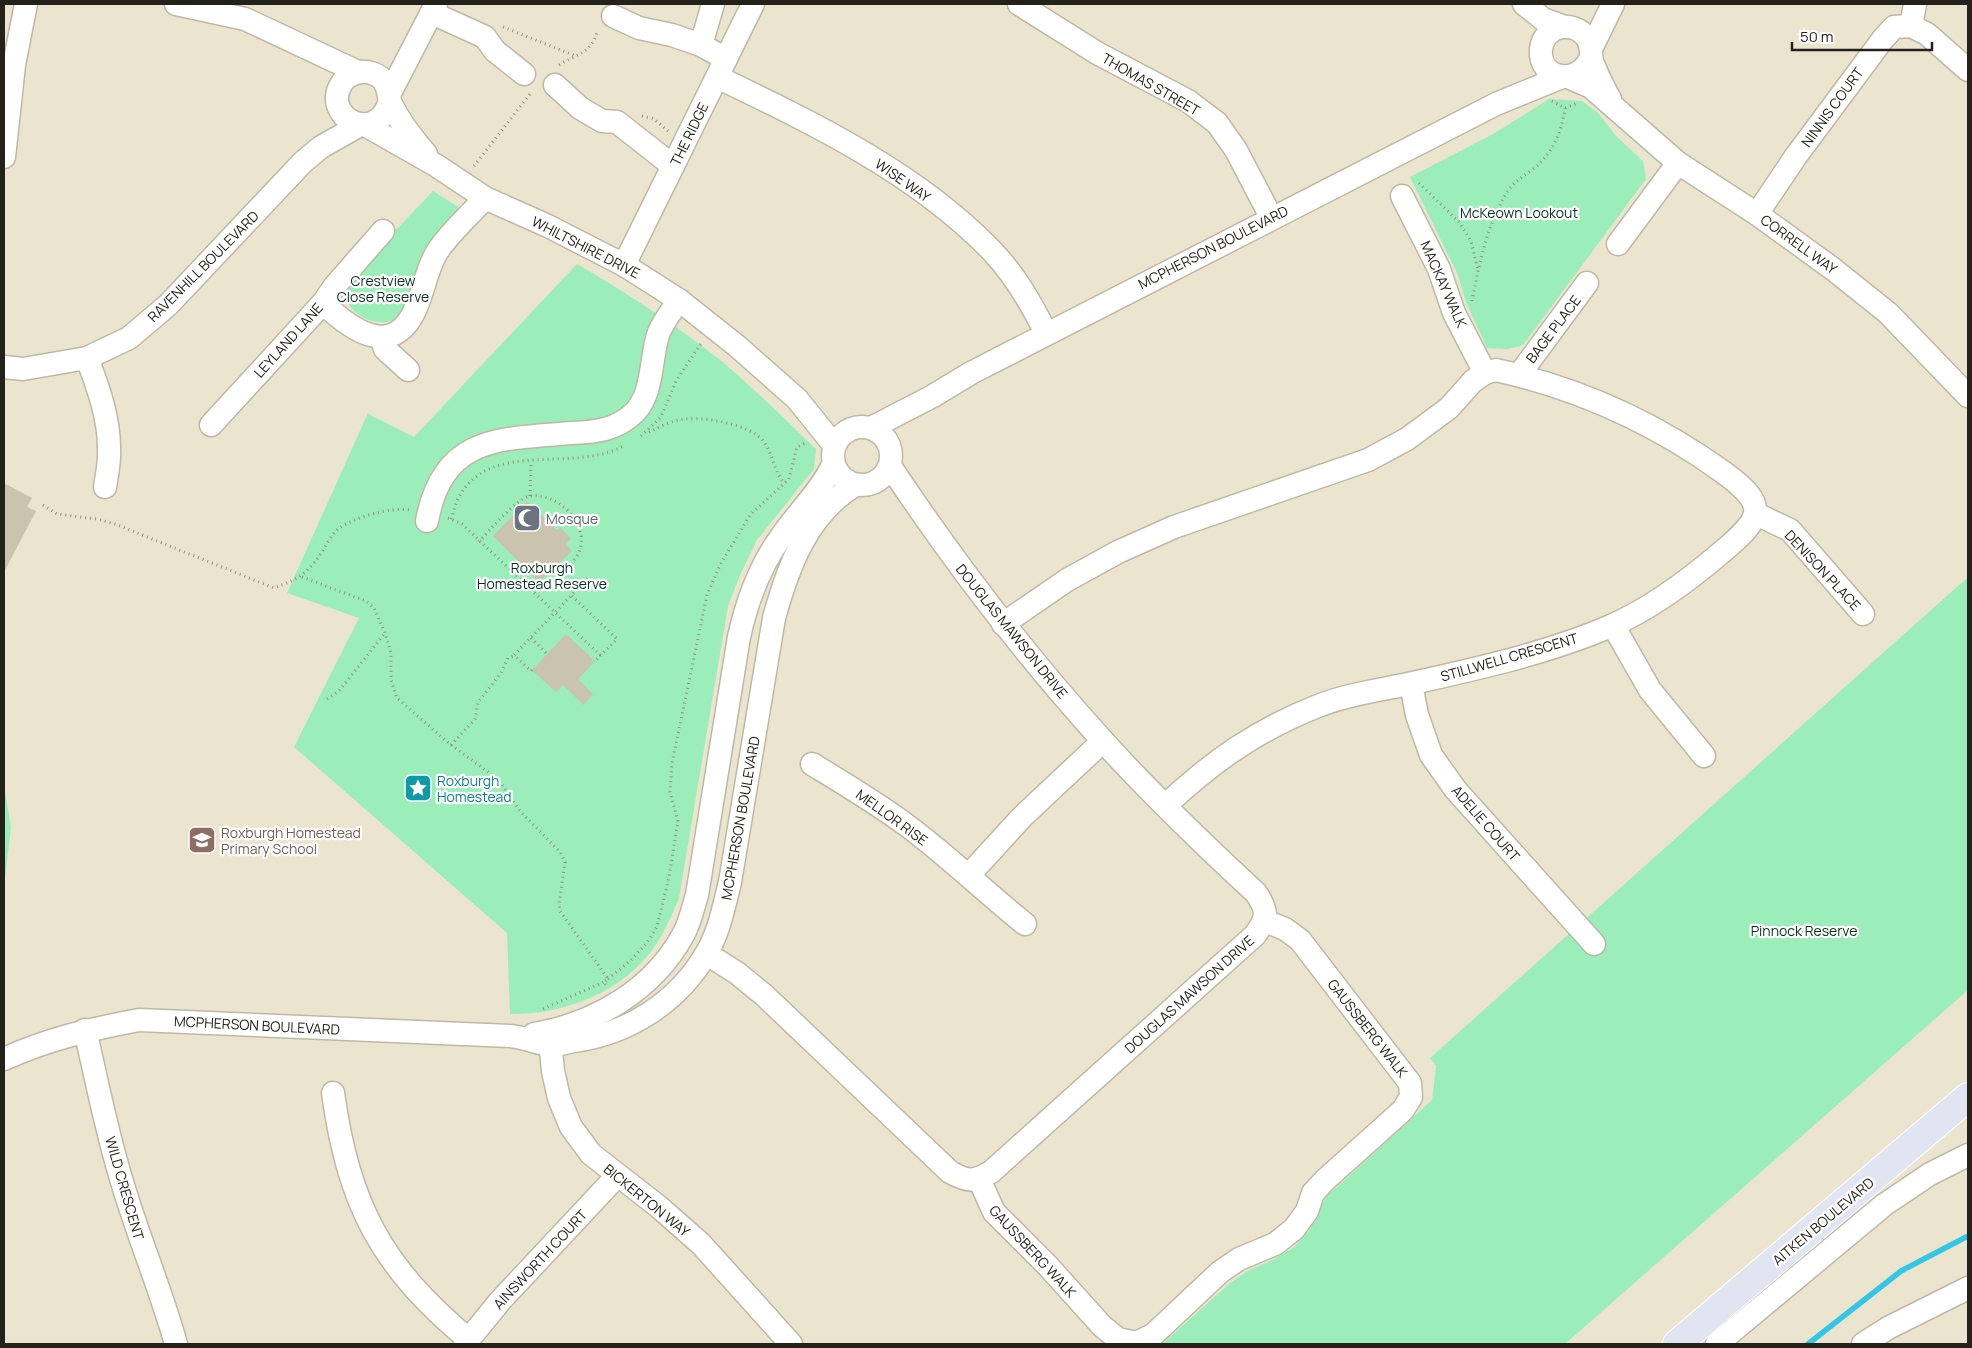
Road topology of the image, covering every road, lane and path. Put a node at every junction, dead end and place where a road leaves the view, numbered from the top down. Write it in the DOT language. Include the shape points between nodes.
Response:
graph roads {
  1 [pos="26,4"];
  2 [pos="176,4"];
  3 [pos="713,4"];
  4 [pos="753,4"];
  5 [pos="1019,4"];
  6 [pos="1523,4"];
  7 [pos="1604,4"];
  8 [pos="1613,4"];
  9 [pos="1914,4"];
  10 [pos="431,15"];
  11 [pos="613,16"];
  12 [pos="1911,26"];
  13 [pos="1568,27"];
  14 [pos="481,35"];
  15 [pos="293,42"];
  16 [pos="701,45"];
  17 [pos="1541,47"];
  18 [pos="1591,53"];
  19 [pos="577,56"];
  20 [pos="722,68"];
  21 [pos="1968,70"];
  22 [pos="361,72"];
  23 [pos="524,74"];
  24 [pos="1565,77"];
  25 [pos="555,85"];
  26 [pos="390,98"];
  27 [pos="337,99"];
  28 [pos="1496,104"];
  29 [pos="1565,108"];
  30 [pos="1616,108"];
  31 [pos="362,125"];
  32 [pos="4,157"];
  33 [pos="303,162"];
  34 [pos="1678,163"];
  35 [pos="437,166"];
  36 [pos="673,166"];
  37 [pos="1410,189"];
  38 [pos="485,198"];
  39 [pos="1757,214"];
  40 [pos="1271,217"];
  41 [pos="383,231"];
  42 [pos="1618,244"];
  43 [pos="624,265"];
  44 [pos="1478,271"];
  45 [pos="1587,283"];
  46 [pos="679,300"];
  47 [pos="323,303"];
  48 [pos="1046,333"];
  49 [pos="1466,334"];
  50 [pos="381,337"];
  51 [pos="87,358"];
  52 [pos="4,367"];
  53 [pos="408,370"];
  54 [pos="1485,373"];
  55 [pos="1519,375"];
  56 [pos="933,396"];
  57 [pos="1968,396"];
  58 [pos="211,425"];
  59 [pos="871,428"];
  60 [pos="646,433"];
  61 [pos="835,443"];
  62 [pos="890,457"];
  63 [pos="531,462"];
  64 [pos="784,483"];
  65 [pos="865,484"];
  66 [pos="106,487"];
  67 [pos="530,496"];
  68 [pos="44,505"];
  69 [pos="1756,514"];
  70 [pos="428,516"];
  71 [pos="924,517"];
  72 [pos="479,542"];
  73 [pos="574,560"];
  74 [pos="302,577"];
  75 [pos="588,578"];
  76 [pos="572,596"];
  77 [pos="555,613"];
  78 [pos="1863,614"];
  79 [pos="1003,624"];
  80 [pos="1613,625"];
  81 [pos="385,633"];
  82 [pos="531,638"];
  83 [pos="548,654"];
  84 [pos="514,656"];
  85 [pos="601,656"];
  86 [pos="596,661"];
  87 [pos="532,670"];
  88 [pos="1411,684"];
  89 [pos="327,699"];
  90 [pos="1103,741"];
  91 [pos="451,745"];
  92 [pos="1704,756"];
  93 [pos="812,764"];
  94 [pos="1166,805"];
  95 [pos="969,875"];
  96 [pos="1265,921"];
  97 [pos="1025,924"];
  98 [pos="1594,944"];
  99 [pos="707,954"];
  100 [pos="608,979"];
  101 [pos="604,982"];
  102 [pos="616,1004"];
  103 [pos="537,1012"];
  104 [pos="85,1030"];
  105 [pos="550,1038"];
  106 [pos="4,1060"];
  107 [pos="333,1093"];
  108 [pos="1968,1097"];
  109 [pos="1968,1155"];
  110 [pos="617,1176"];
  111 [pos="978,1179"];
  112 [pos="1968,1288"];
  113 [pos="466,1342"];
  114 [pos="176,1344"];
  115 [pos="791,1344"];
  116 [pos="1677,1344"];
  117 [pos="1717,1344"];
  118 [pos="1863,1344"];
  1 -- 32 [label="street" via="14,65"];
  2 -- 15 [label="street" via="245,20"];
  3 -- 16 [label="street"];
  4 -- 20 [label="street, THE RIDGE"];
  5 -- 40 [label="street, THOMAS STREET" via="1098,53 1188,101 1217,124 1236,150"];
  6 -- 13 [label="street" via="1543,19"];
  6 -- 17 [label="street" via="1535,26"];
  7 -- 13 [label="street"];
  8 -- 18 [label="street"];
  9 -- 12 [label="street"];
  10 -- 14 [label="street"];
  10 -- 22 [label="street" via="384,62"];
  10 -- 26 [label="street"];
  11 -- 16 [label="street, WISE WAY" via="639,28"];
  12 -- 21 [label="street" via="1927,34"];
  12 -- 39 [label="street, NINNIS COURT" via="1894,27 1883,39"];
  13 -- 17 [label="street" via="1551,32"];
  13 -- 18 [label="street" via="1585,35"];
  14 -- 19 [label="path" via="489,25 496,24"];
  14 -- 23 [label="street"];
  15 -- 22 [label="street"];
  15 -- 27 [label="street" via="316,60 329,76"];
  16 -- 20 [label="street, WISE WAY"];
  17 -- 24 [label="street" via="1544,64 1555,75"];
  17 -- 28 [label="street, MCPHERSON BOULEVARD" via="1519,83"];
  18 -- 24 [label="street" via="1582,71"];
  18 -- 30 [label="street, CORRELL WAY" via="1599,81"];
  20 -- 36 [label="street, THE RIDGE"];
  20 -- 48 [label="street, WISE WAY" via="845,141 945,209 992,251 1026,295"];
  22 -- 26 [label="street" via="381,78"];
  22 -- 27 [label="street" via="344,80"];
  24 -- 28 [label="street, MCPHERSON BOULEVARD"];
  24 -- 30 [label="street, CORRELL WAY" via="1591,87"];
  25 -- 36 [label="street" via="580,108 602,121 617,122"];
  26 -- 31 [label="street" via="379,120"];
  26 -- 35 [label="street, WHILTSHIRE DRIVE" via="414,140"];
  27 -- 31 [label="street" via="345,117"];
  27 -- 33 [label="street, RAVENHILL BOULEVARD" via="330,120"];
  28 -- 40 [label="street, MCPHERSON BOULEVARD"];
  29 -- 44 [label="path" via="1562,128 1553,147 1534,169 1515,180 1506,194 1488,234"];
  30 -- 34 [label="street, CORRELL WAY"];
  31 -- 33 [label="street, RAVENHILL BOULEVARD" via="321,147"];
  31 -- 35 [label="street, WHILTSHIRE DRIVE"];
  33 -- 51 [label="street, RAVENHILL BOULEVARD" via="168,305 129,338"];
  34 -- 39 [label="street, CORRELL WAY"];
  34 -- 42 [label="street"];
  35 -- 38 [label="street, WHILTSHIRE DRIVE"];
  36 -- 43 [label="street, THE RIDGE"];
  37 -- 44 [label="path" via="1459,222 1471,241"];
  37 -- 49 [label="street, MACKAY WALK" via="1454,313"];
  38 -- 43 [label="street, WHILTSHIRE DRIVE"];
  38 -- 50 [label="street" via="437,252 408,322 398,331"];
  39 -- 57 [label="street, CORRELL WAY" via="1833,268 1888,313"];
  40 -- 48 [label="street, MCPHERSON BOULEVARD"];
  41 -- 47 [label="street, LEYLAND LANE"];
  43 -- 46 [label="street, WHILTSHIRE DRIVE"];
  44 -- 49 [label="path"];
  45 -- 55 [label="street, BAGE PLACE"];
  46 -- 61 [label="street, WHILTSHIRE DRIVE" via="797,399"];
  46 -- 70 [label="street" via="659,333 646,391 636,411 616,427 512,438 473,448 440,479"];
  47 -- 50 [label="street" via="351,328"];
  47 -- 58 [label="street, LEYLAND LANE"];
  48 -- 56 [label="street, MCPHERSON BOULEVARD"];
  49 -- 54 [label="street, MACKAY WALK"];
  50 -- 53 [label="street" via="385,349"];
  51 -- 52 [label="street, RAVENHILL BOULEVARD" via="23,369"];
  51 -- 66 [label="street" via="106,416 110,449"];
  54 -- 55 [label="street" via="1496,370"];
  54 -- 79 [label="street" via="1448,408 1407,439 1368,460 1174,527 1118,552 1067,580"];
  55 -- 69 [label="street" via="1577,393 1633,418 1695,452 1742,486 1754,500"];
  56 -- 59 [label="street, MCPHERSON BOULEVARD"];
  56 -- 62 [label="street, MCPHERSON BOULEVARD" via="903,425"];
  59 -- 61 [label="street" via="858,426"];
  59 -- 62 [label="street" via="880,433"];
  60 -- 64 [label="path" via="685,419 742,426 763,440"];
  61 -- 64 [label="path" via="797,447 789,479"];
  61 -- 65 [label="street" via="838,474"];
  61 -- 102 [label="street, MCPHERSON BOULEVARD" via="824,484 779,538 747,603 697,895 683,934 660,968 635,992"];
  62 -- 65 [label="street" via="885,475"];
  62 -- 71 [label="street, DOUGLAS MAWSON DRIVE"];
  63 -- 67 [label="path"];
  64 -- 100 [label="path" via="750,515 720,565 707,595 672,762 670,792 678,821 657,927 630,962"];
  65 -- 71 [label="street, DOUGLAS MAWSON DRIVE" via="894,493"];
  65 -- 99 [label="street, MCPHERSON BOULEVARD" via="838,495 818,516 797,551 784,583 774,618 730,882"];
  67 -- 72 [label="path" via="520,501"];
  67 -- 73 [label="path" via="559,502 568,509 579,531 579,554"];
  68 -- 74 [label="path" via="57,514 97,518 115,524 274,588"];
  69 -- 78 [label="street, DENISON PLACE" via="1790,530"];
  69 -- 80 [label="street, STILLWELL CRESCENT" via="1747,531 1696,574 1653,604"];
  70 -- 72 [label="path" via="462,524"];
  70 -- 74 [label="path" via="406,509 365,516 337,530"];
  71 -- 79 [label="street, DOUGLAS MAWSON DRIVE"];
  72 -- 77 [label="path"];
  74 -- 81 [label="path" via="366,601 374,608"];
  75 -- 76 [label="path"];
  76 -- 77 [label="path"];
  76 -- 85 [label="path" via="617,639"];
  77 -- 82 [label="path"];
  77 -- 85 [label="path"];
  79 -- 90 [label="street, DOUGLAS MAWSON DRIVE"];
  80 -- 88 [label="street, STILLWELL CRESCENT" via="1550,648"];
  80 -- 92 [label="street" via="1650,690"];
  81 -- 89 [label="path" via="339,690"];
  81 -- 91 [label="path" via="391,653 391,680 398,698"];
  82 -- 83 [label="path"];
  82 -- 84 [label="path"];
  84 -- 87 [label="path"];
  84 -- 91 [label="path" via="508,658 501,673 478,702 475,719"];
  85 -- 86 [label="path"];
  88 -- 94 [label="street, STILLWELL CRESCENT" via="1321,705 1280,722 1236,746 1200,773"];
  88 -- 98 [label="street, ADELIE COURT" via="1417,716 1436,762 1455,789"];
  90 -- 94 [label="street, DOUGLAS MAWSON DRIVE"];
  90 -- 95 [label="street" via="1022,817"];
  91 -- 100 [label="path" via="498,779 520,811 560,852 565,862 560,911"];
  93 -- 95 [label="street, MELLOR RISE" via="905,824"];
  94 -- 96 [label="street, DOUGLAS MAWSON DRIVE" via="1256,893 1264,906"];
  95 -- 97 [label="street, MELLOR RISE"];
  96 -- 111 [label="street, DOUGLAS MAWSON DRIVE" via="1248,942 992,1172"];
  96 -- 111 [label="street, GAUSSBERG WALK" via="1285,929 1300,940 1410,1083 1411,1097 1403,1110 1313,1193 1306,1212 1294,1229 1275,1244 1239,1259 1220,1272 1153,1335 1136,1343 1118,1339 1102,1326 994,1212"];
  99 -- 105 [label="street, MCPHERSON BOULEVARD" via="658,1008 626,1027 593,1038"];
  99 -- 111 [label="street" via="738,973 764,995 950,1172 964,1180"];
  100 -- 101 [label="path"];
  101 -- 102 [label="path"];
  101 -- 103 [label="path"];
  102 -- 105 [label="street, MCPHERSON BOULEVARD"];
  104 -- 105 [label="street, MCPHERSON BOULEVARD" via="139,1020"];
  104 -- 106 [label="street, MCPHERSON BOULEVARD" via="37,1044"];
  104 -- 114 [label="street, WILD CRESCENT" via="122,1183"];
  105 -- 110 [label="street, BICKERTON WAY" via="559,1098 571,1127 591,1154"];
  107 -- 113 [label="street" via="340,1140 352,1186 372,1230 400,1273"];
  108 -- 116 [label="main road, AITKEN BOULEVARD"];
  109 -- 117 [label="street" via="1930,1174 1884,1205"];
  110 -- 113 [label="street, AINSWORTH COURT"];
  110 -- 115 [label="street, BICKERTON WAY" via="701,1244"];
  112 -- 118 [label="street"];
}
